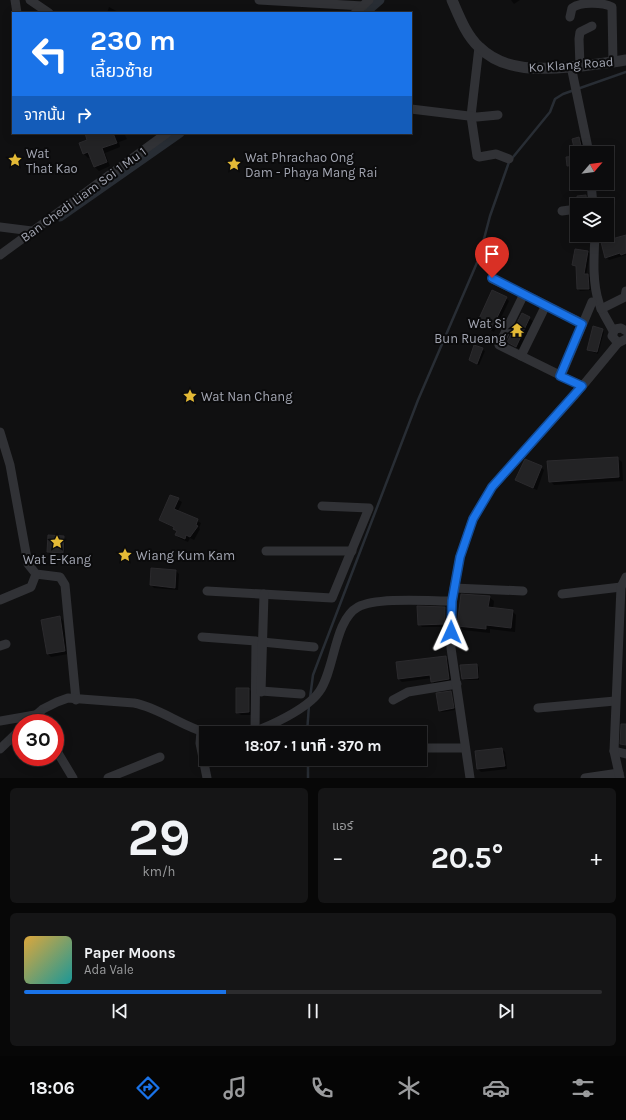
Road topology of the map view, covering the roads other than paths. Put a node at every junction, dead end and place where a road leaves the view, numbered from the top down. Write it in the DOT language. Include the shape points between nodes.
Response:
graph roads {
  1 [pos="15,0"];
  2 [pos="30,0"];
  3 [pos="259,0"];
  4 [pos="264,0"];
  5 [pos="452,0"];
  6 [pos="366,3"];
  7 [pos="17,12"];
  8 [pos="48,12"];
  9 [pos="356,12"];
  10 [pos="570,17"];
  11 [pos="592,26"];
  12 [pos="479,47"];
  13 [pos="626,60"];
  14 [pos="613,63"];
  15 [pos="575,69"];
  16 [pos="412,109"];
  17 [pos="498,115"];
  18 [pos="471,116"];
  19 [pos="166,134"];
  20 [pos="587,146"];
  21 [pos="509,159"];
  22 [pos="570,210"];
  23 [pos="562,211"];
  24 [pos="0,227"];
  25 [pos="32,231"];
  26 [pos="595,242"];
  27 [pos="0,255"];
  28 [pos="492,278"];
  29 [pos="626,291"];
  30 [pos="524,294"];
  31 [pos="592,302"];
  32 [pos="546,305"];
  33 [pos="602,309"];
  34 [pos="582,324"];
  35 [pos="613,331"];
  36 [pos="626,331"];
  37 [pos="622,341"];
  38 [pos="521,356"];
  39 [pos="560,376"];
  40 [pos="582,386"];
  41 [pos="0,432"];
  42 [pos="322,506"];
  43 [pos="266,551"];
  44 [pos="352,552"];
  45 [pos="36,574"];
  46 [pos="626,577"];
  47 [pos="621,587"];
  48 [pos="454,588"];
  49 [pos="207,590"];
  50 [pos="523,591"];
  51 [pos="264,594"];
  52 [pos="562,594"];
  53 [pos="0,600"];
  54 [pos="452,601"];
  55 [pos="202,637"];
  56 [pos="262,642"];
  57 [pos="314,647"];
  58 [pos="457,684"];
  59 [pos="261,692"];
  60 [pos="301,694"];
  61 [pos="76,700"];
  62 [pos="393,700"];
  63 [pos="615,701"];
  64 [pos="538,708"];
  65 [pos="43,714"];
  66 [pos="12,720"];
  67 [pos="0,721"];
  68 [pos="255,726"];
  69 [pos="256,726"];
  70 [pos="267,726"];
  71 [pos="199,730"];
  72 [pos="12,738"];
  73 [pos="427,748"];
  74 [pos="465,748"];
  75 [pos="0,749"];
  76 [pos="614,751"];
  77 [pos="626,754"];
  78 [pos="160,757"];
  79 [pos="64,763"];
  80 [pos="205,766"];
  81 [pos="619,776"];
  82 [pos="73,778"];
  83 [pos="108,778"];
  84 [pos="207,778"];
  85 [pos="470,778"];
  86 [pos="585,778"];
  1 -- 7 [label="street"];
  2 -- 8 [label="street"];
  3 -- 4 [label="street"];
  4 -- 6 [label="street"];
  5 -- 12 [label="street, Ko Klang Road" via="471,38"];
  6 -- 9 [label="street"];
  10 -- 14 [label="street" via="572,8 576,5 612,7"];
  11 -- 15 [label="street" via="580,32"];
  12 -- 15 [label="street, Ko Klang Road" via="490,56 513,65 540,69"];
  12 -- 18 [label="street"];
  13 -- 14 [label="street, Ko Klang Road"];
  14 -- 15 [label="street, Ko Klang Road"];
  15 -- 20 [label="street" via="576,94"];
  16 -- 18 [label="street"];
  17 -- 18 [label="street"];
  18 -- 21 [label="street" via="478,157 496,154"];
  19 -- 25 [label="street, Ban Chedi Liam Soi 1 Mu 1"];
  22 -- 23 [label="street"];
  24 -- 25 [label="street"];
  25 -- 27 [label="street, Ban Chedi Liam Soi 1 Mu 1"];
  26 -- 33 [label="street" via="597,296"];
  28 -- 30 [label="street"];
  29 -- 33 [label="street" via="625,297"];
  30 -- 32 [label="street"];
  30 -- 38 [label="street" via="499,345"];
  31 -- 34 [label="street"];
  32 -- 34 [label="street"];
  32 -- 38 [label="street"];
  33 -- 35 [label="street"];
  34 -- 39 [label="street"];
  35 -- 36 [label="street" via="621,328"];
  35 -- 37 [label="street" via="612,336"];
  37 -- 40 [label="street"];
  38 -- 39 [label="street"];
  39 -- 40 [label="street"];
  40 -- 48 [label="street" via="492,487 473,519 460,557"];
  41 -- 45 [label="street" via="10,465 28,564"];
  42 -- 44 [label="street" via="369,508"];
  43 -- 44 [label="street"];
  44 -- 51 [label="street" via="332,598"];
  45 -- 53 [label="street" via="31,587"];
  45 -- 61 [label="street" via="60,577 65,585"];
  46 -- 47 [label="street"];
  47 -- 52 [label="street"];
  47 -- 63 [label="street"];
  48 -- 50 [label="street"];
  48 -- 54 [label="street"];
  49 -- 51 [label="street"];
  51 -- 56 [label="street"];
  54 -- 58 [label="street" via="451,648"];
  54 -- 70 [label="street" via="373,602 356,608 344,622 319,693 282,720"];
  55 -- 68 [label="street" via="256,641"];
  56 -- 57 [label="street"];
  56 -- 59 [label="street"];
  58 -- 62 [label="street" via="408,692"];
  58 -- 74 [label="street"];
  59 -- 60 [label="street"];
  59 -- 69 [label="street"];
  61 -- 65 [label="street" via="68,698 57,702"];
  61 -- 71 [label="street" via="134,702"];
  63 -- 64 [label="street"];
  63 -- 76 [label="street"];
  66 -- 67 [label="street"];
  72 -- 75 [label="street"];
  73 -- 74 [label="street"];
  74 -- 85 [label="street"];
  76 -- 77 [label="street"];
  76 -- 81 [label="street"];
  78 -- 83 [label="street"];
  79 -- 82 [label="street"];
  80 -- 84 [label="street"];
  81 -- 86 [label="street"];
}
